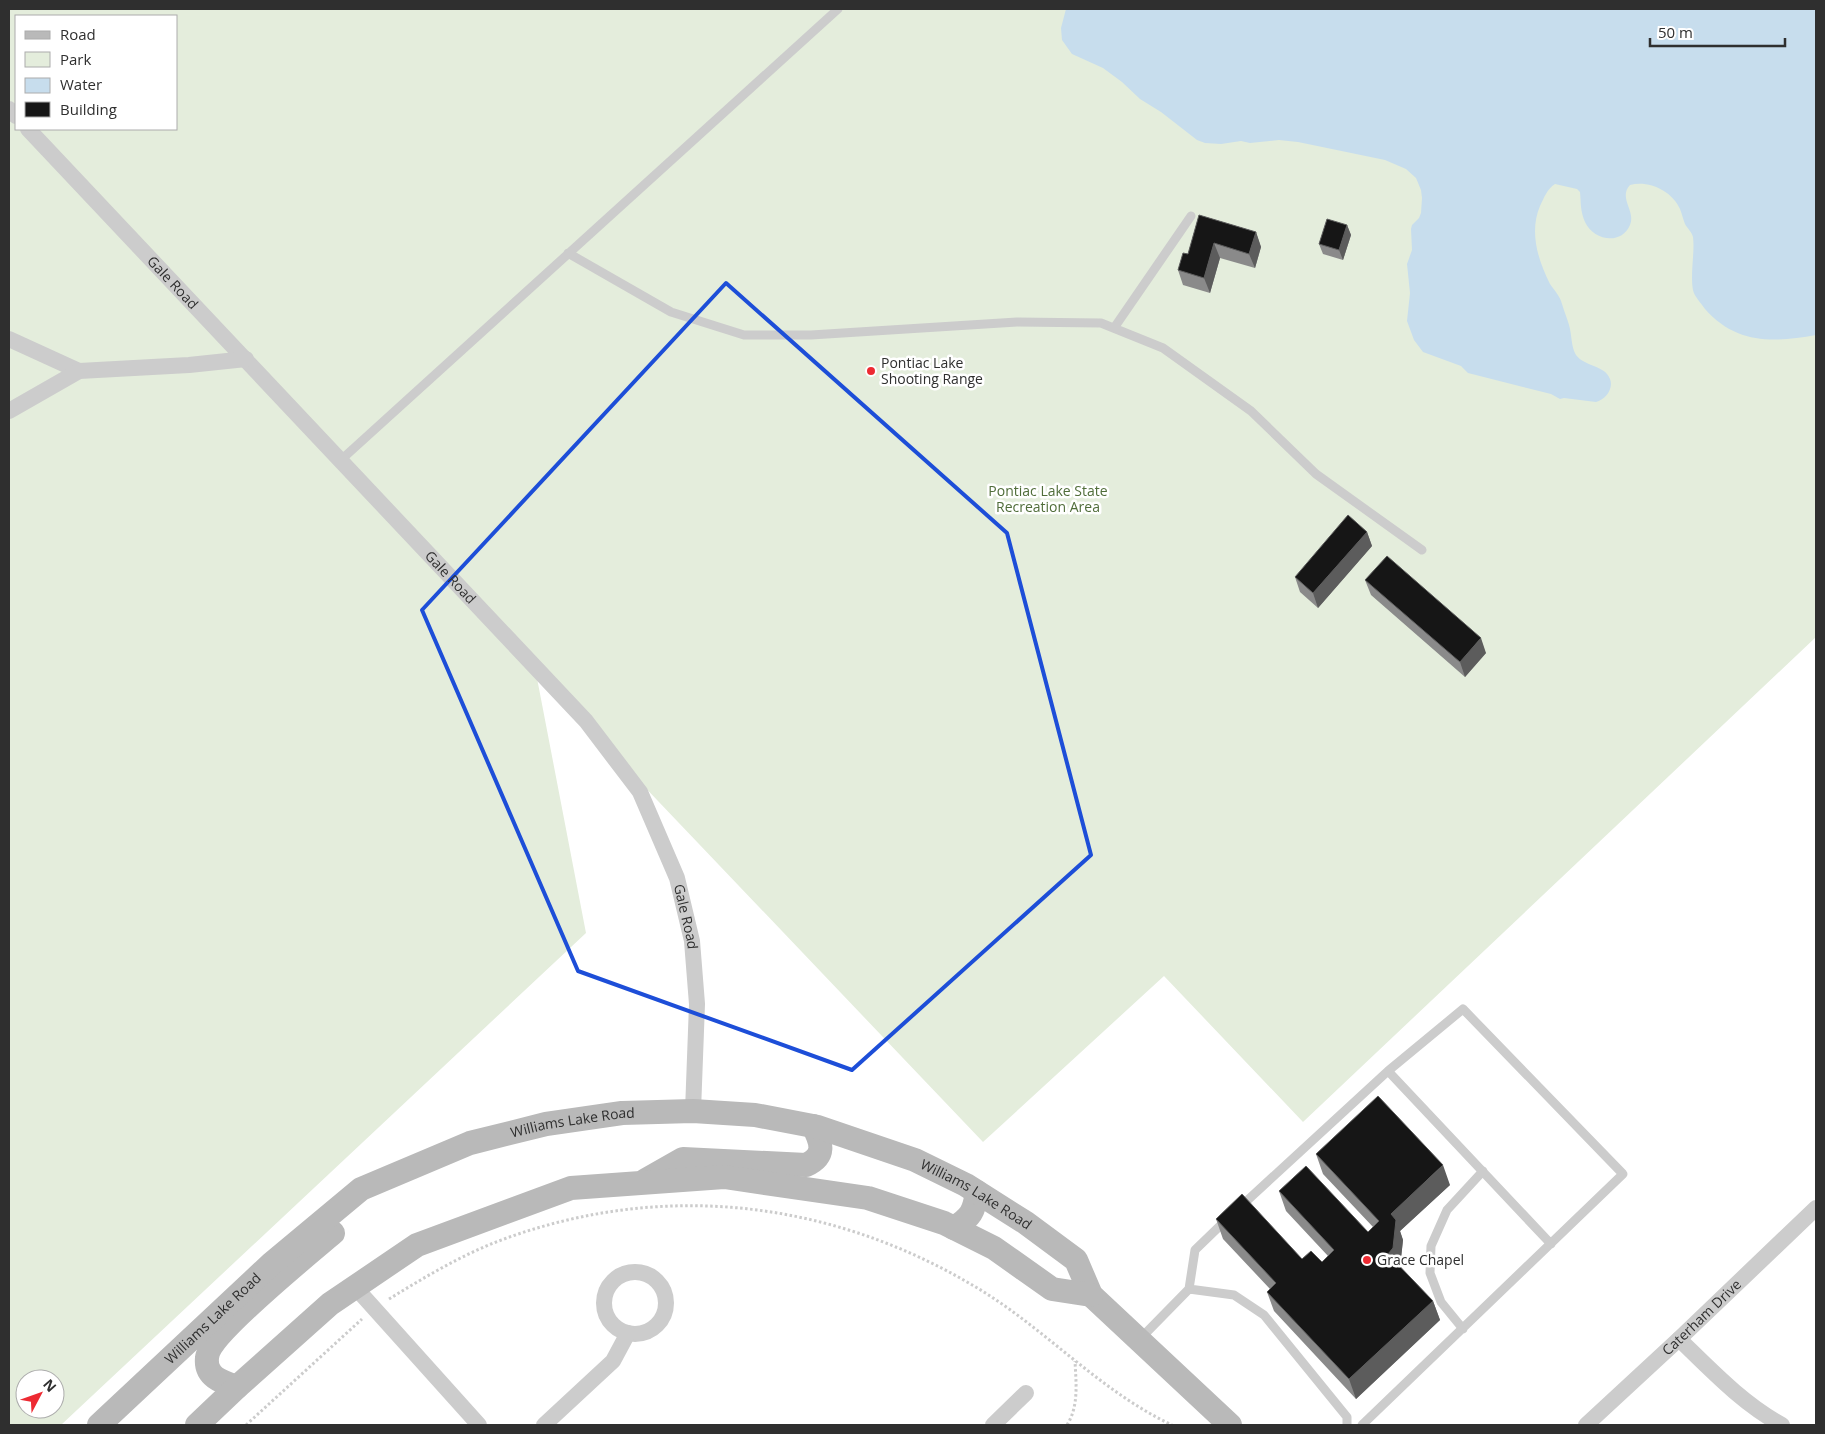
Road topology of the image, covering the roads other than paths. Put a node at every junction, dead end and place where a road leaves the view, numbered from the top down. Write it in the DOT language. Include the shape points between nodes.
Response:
graph roads {
  1 [pos="838,9"];
  2 [pos="29,130"];
  3 [pos="1191,216"];
  4 [pos="568,253"];
  5 [pos="1114,328"];
  6 [pos="9,338"];
  7 [pos="246,359"];
  8 [pos="79,371"];
  9 [pos="9,411"];
  10 [pos="342,460"];
  11 [pos="1422,550"];
  12 [pos="1388,1071"];
  13 [pos="693,1111"];
  14 [pos="813,1126"];
  15 [pos="1483,1171"];
  16 [pos="640,1183"];
  17 [pos="361,1189"];
  18 [pos="977,1192"];
  19 [pos="1816,1208"];
  20 [pos="954,1228"];
  21 [pos="1551,1244"];
  22 [pos="355,1287"];
  23 [pos="1189,1289"];
  24 [pos="1090,1295"];
  25 [pos="1463,1329"];
  26 [pos="628,1333"];
  27 [pos="1679,1339"];
  28 [pos="1139,1340"];
  29 [pos="237,1387"];
  30 [pos="1026,1393"];
  31 [pos="99,1425"];
  32 [pos="197,1425"];
  33 [pos="479,1425"];
  34 [pos="544,1425"];
  35 [pos="993,1425"];
  36 [pos="1230,1425"];
  37 [pos="1347,1425"];
  38 [pos="1362,1425"];
  39 [pos="1586,1425"];
  40 [pos="1782,1425"];
  1 -- 4 [label="lane"];
  2 -- 7 [label="street, Gale Road"];
  3 -- 5 [label="lane"];
  4 -- 5 [label="lane" via="672,312 744,336 1017,322 1101,323"];
  4 -- 10 [label="lane"];
  5 -- 11 [label="lane" via="1163,348 1250,410 1316,474"];
  6 -- 8 [label="street"];
  7 -- 8 [label="street"];
  7 -- 10 [label="street, Gale Road"];
  8 -- 9 [label="street"];
  10 -- 13 [label="street, Gale Road" via="586,721 640,792 677,878 692,941 697,1004"];
  12 -- 15 [label="lane"];
  12 -- 21 [label="lane" via="1463,1009 1623,1174"];
  12 -- 23 [label="lane" via="1195,1250"];
  13 -- 14 [label="main road, Williams Lake Road" via="755,1115"];
  13 -- 17 [label="main road, Williams Lake Road" via="622,1113 546,1124 470,1143"];
  14 -- 16 [label="main road" via="821,1146 813,1162 806,1165 683,1159"];
  14 -- 18 [label="main road, Williams Lake Road" via="915,1160"];
  15 -- 21 [label="lane"];
  15 -- 25 [label="lane" via="1447,1210 1431,1246 1430,1273 1442,1302"];
  16 -- 20 [label="main road" via="734,1178 868,1198"];
  16 -- 22 [label="main road" via="571,1188 417,1245"];
  17 -- 29 [label="main road" via="333,1233 232,1323 211,1346 207,1365 212,1375"];
  17 -- 31 [label="main road, Williams Lake Road" via="271,1264"];
  18 -- 20 [label="main road" via="975,1206 968,1218"];
  18 -- 24 [label="main road, Williams Lake Road" via="1076,1260"];
  19 -- 27 [label="street, Caterham Drive"];
  20 -- 24 [label="main road" via="994,1248 1052,1289"];
  21 -- 25 [label="lane"];
  22 -- 29 [label="main road" via="330,1304"];
  22 -- 33 [label="street"];
  23 -- 28 [label="lane"];
  23 -- 37 [label="lane" via="1234,1295 1264,1315 1348,1417"];
  24 -- 28 [label="main road, Williams Lake Road"];
  25 -- 38 [label="lane"];
  26 -- 34 [label="street" via="614,1361"];
  27 -- 39 [label="street, Caterham Drive"];
  27 -- 40 [label="street" via="1726,1384"];
  28 -- 36 [label="main road, Williams Lake Road"];
  29 -- 32 [label="main road"];
  30 -- 35 [label="street"];
}
